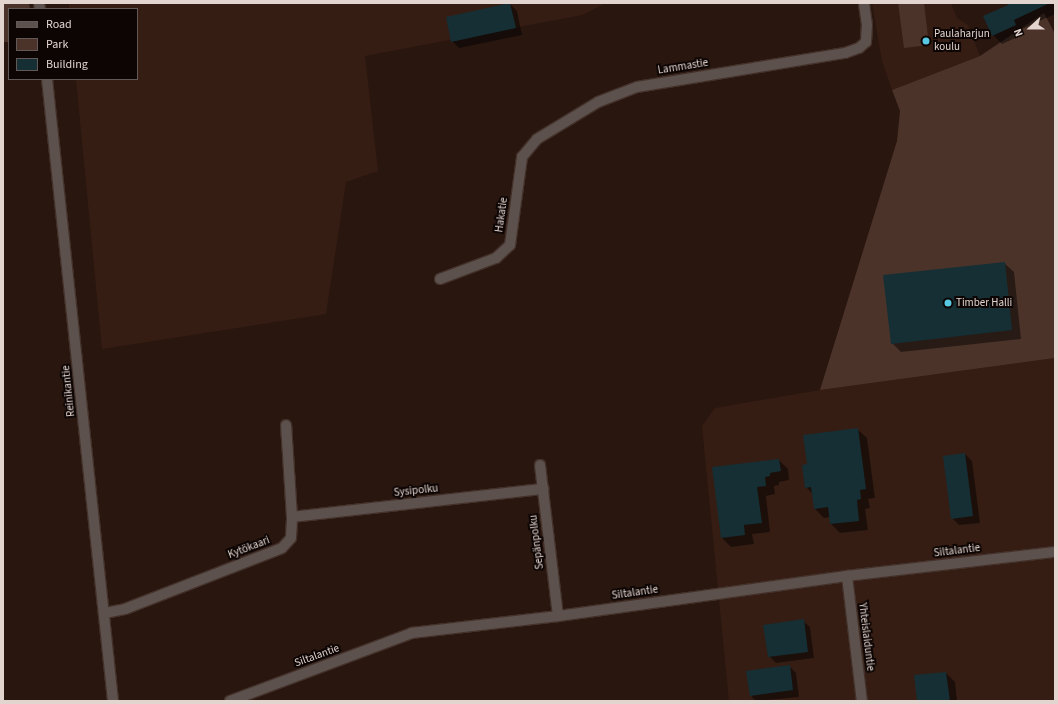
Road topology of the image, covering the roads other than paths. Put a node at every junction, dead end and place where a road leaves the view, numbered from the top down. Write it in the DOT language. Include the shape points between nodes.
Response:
graph roads {
  1 [pos="864,3"];
  2 [pos="47,80"];
  3 [pos="522,157"];
  4 [pos="440,279"];
  5 [pos="286,425"];
  6 [pos="540,465"];
  7 [pos="543,489"];
  8 [pos="292,517"];
  9 [pos="1055,552"];
  10 [pos="847,576"];
  11 [pos="105,613"];
  12 [pos="558,616"];
  13 [pos="113,701"];
  14 [pos="230,701"];
  15 [pos="862,701"];
  1 -- 3 [label="street, Lammastie" via="866,42 859,48 845,53 637,87 598,102 536,138"];
  2 -- 11 [label="street, Reinikantie"];
  3 -- 4 [label="street, Hakatie" via="510,245 496,258"];
  5 -- 8 [label="street, Kytökaari"];
  6 -- 7 [label="street, Sepänpolku"];
  7 -- 8 [label="street, Sysipolku"];
  7 -- 12 [label="street, Sepänpolku"];
  8 -- 11 [label="street, Kytökaari" via="291,538 282,548 125,609"];
  9 -- 10 [label="street, Siltalantie"];
  10 -- 12 [label="street, Siltalantie"];
  10 -- 15 [label="street, Yhteislaiduntie"];
  11 -- 13 [label="street, Reinikantie"];
  12 -- 14 [label="street, Siltalantie" via="412,633"];
}
